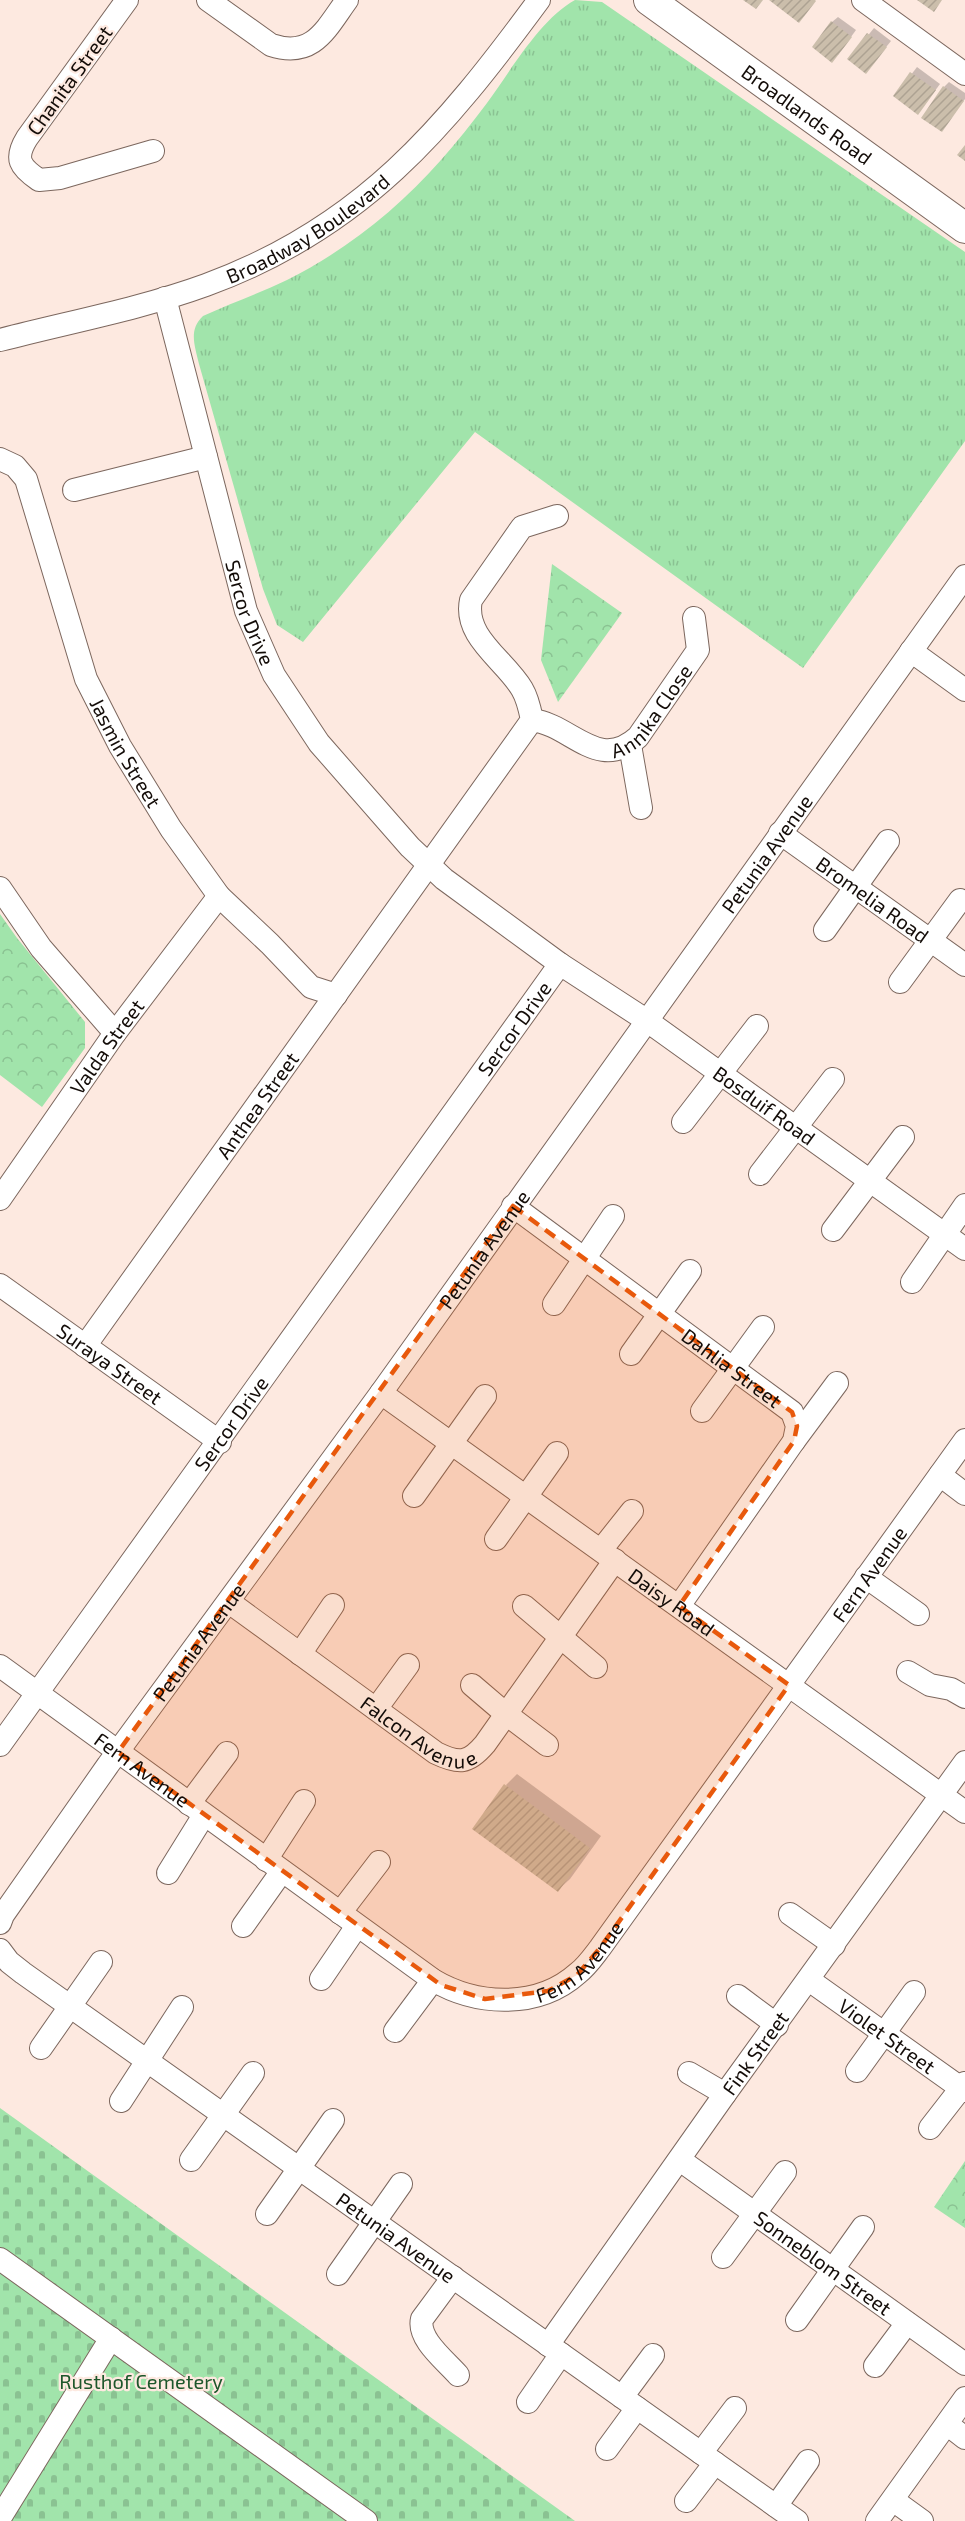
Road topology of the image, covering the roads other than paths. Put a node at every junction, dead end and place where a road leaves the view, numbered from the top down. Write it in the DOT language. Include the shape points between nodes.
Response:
graph roads {
  1 [pos="127,0"];
  2 [pos="208,0"];
  3 [pos="347,0"];
  4 [pos="539,0"];
  5 [pos="649,0"];
  6 [pos="863,0"];
  7 [pos="965,74"];
  8 [pos="153,151"];
  9 [pos="965,228"];
  10 [pos="165,298"];
  11 [pos="0,340"];
  12 [pos="206,457"];
  13 [pos="0,459"];
  14 [pos="74,490"];
  15 [pos="557,516"];
  16 [pos="965,576"];
  17 [pos="694,618"];
  18 [pos="911,651"];
  19 [pos="965,690"];
  20 [pos="532,720"];
  21 [pos="630,745"];
  22 [pos="641,808"];
  23 [pos="780,833"];
  24 [pos="888,841"];
  25 [pos="429,865"];
  26 [pos="855,887"];
  27 [pos="0,888"];
  28 [pos="219,896"];
  29 [pos="960,900"];
  30 [pos="825,930"];
  31 [pos="931,940"];
  32 [pos="560,964"];
  33 [pos="965,965"];
  34 [pos="900,982"];
  35 [pos="336,995"];
  36 [pos="646,1020"];
  37 [pos="756,1026"];
  38 [pos="115,1033"];
  39 [pos="718,1073"];
  40 [pos="833,1079"];
  41 [pos="683,1122"];
  42 [pos="795,1127"];
  43 [pos="903,1137"];
  44 [pos="760,1174"];
  45 [pos="870,1181"];
  46 [pos="0,1199"];
  47 [pos="965,1205"];
  48 [pos="513,1206"];
  49 [pos="614,1216"];
  50 [pos="833,1230"];
  51 [pos="944,1234"];
  52 [pos="965,1249"];
  53 [pos="585,1258"];
  54 [pos="690,1271"];
  55 [pos="912,1282"];
  56 [pos="0,1285"];
  57 [pos="554,1304"];
  58 [pos="659,1313"];
  59 [pos="763,1328"];
  60 [pos="85,1346"];
  61 [pos="632,1354"];
  62 [pos="733,1367"];
  63 [pos="837,1383"];
  64 [pos="381,1393"];
  65 [pos="484,1396"];
  66 [pos="702,1411"];
  67 [pos="965,1440"];
  68 [pos="794,1441"];
  69 [pos="220,1442"];
  70 [pos="451,1442"];
  71 [pos="557,1453"];
  72 [pos="940,1475"];
  73 [pos="965,1494"];
  74 [pos="414,1496"];
  75 [pos="526,1497"];
  76 [pos="632,1511"];
  77 [pos="496,1539"];
  78 [pos="608,1555"];
  79 [pos="866,1577"];
  80 [pos="229,1602"];
  81 [pos="333,1605"];
  82 [pos="524,1606"];
  83 [pos="679,1606"];
  84 [pos="918,1614"];
  85 [pos="560,1638"];
  86 [pos="300,1654"];
  87 [pos="408,1665"];
  88 [pos="0,1666"];
  89 [pos="596,1666"];
  90 [pos="908,1671"];
  91 [pos="472,1685"];
  92 [pos="789,1685"];
  93 [pos="37,1694"];
  94 [pos="965,1697"];
  95 [pos="376,1709"];
  96 [pos="506,1714"];
  97 [pos="0,1745"];
  98 [pos="548,1745"];
  99 [pos="117,1752"];
  100 [pos="227,1754"];
  101 [pos="965,1762"];
  102 [pos="941,1795"];
  103 [pos="304,1801"];
  104 [pos="197,1809"];
  105 [pos="965,1812"];
  106 [pos="379,1862"];
  107 [pos="274,1865"];
  108 [pos="168,1873"];
  109 [pos="790,1914"];
  110 [pos="349,1919"];
  111 [pos="0,1923"];
  112 [pos="243,1926"];
  113 [pos="834,1945"];
  114 [pos="0,1950"];
  115 [pos="101,1962"];
  116 [pos="321,1979"];
  117 [pos="433,1980"];
  118 [pos="809,1980"];
  119 [pos="914,1992"];
  120 [pos="738,1996"];
  121 [pos="70,2006"];
  122 [pos="182,2007"];
  123 [pos="777,2025"];
  124 [pos="395,2031"];
  125 [pos="884,2033"];
  126 [pos="41,2048"];
  127 [pos="147,2061"];
  128 [pos="857,2071"];
  129 [pos="254,2073"];
  130 [pos="689,2073"];
  131 [pos="964,2088"];
  132 [pos="725,2094"];
  133 [pos="121,2101"];
  134 [pos="223,2115"];
  135 [pos="333,2120"];
  136 [pos="930,2128"];
  137 [pos="191,2160"];
  138 [pos="680,2160"];
  139 [pos="299,2168"];
  140 [pos="785,2172"];
  141 [pos="401,2184"];
  142 [pos="267,2214"];
  143 [pos="756,2214"];
  144 [pos="374,2222"];
  145 [pos="863,2227"];
  146 [pos="723,2257"];
  147 [pos="0,2259"];
  148 [pos="833,2270"];
  149 [pos="338,2274"];
  150 [pos="453,2277"];
  151 [pos="797,2320"];
  152 [pos="907,2323"];
  153 [pos="111,2338"];
  154 [pos="555,2349"];
  155 [pos="653,2355"];
  156 [pos="965,2364"];
  157 [pos="875,2366"];
  158 [pos="458,2375"];
  159 [pos="965,2398"];
  160 [pos="528,2402"];
  161 [pos="629,2402"];
  162 [pos="735,2408"];
  163 [pos="947,2424"];
  164 [pos="965,2438"];
  165 [pos="607,2449"];
  166 [pos="708,2458"];
  167 [pos="808,2461"];
  168 [pos="893,2500"];
  169 [pos="686,2501"];
  170 [pos="6,2514"];
  171 [pos="786,2516"];
  172 [pos="366,2521"];
  173 [pos="877,2521"];
  174 [pos="922,2521"];
  1 -- 8 [label="street, Chanita Street" via="27,138 20,159 23,170 39,180 60,178"];
  2 -- 3 [label="street" via="271,45 283,49 318,40"];
  4 -- 10 [label="street, Broadway Boulevard" via="449,116 411,157 357,202 271,257"];
  5 -- 9 [label="main road, Broadlands Road"];
  6 -- 7 [label="street"];
  10 -- 11 [label="street, Broadway Boulevard"];
  10 -- 12 [label="street, Sercor Drive"];
  12 -- 14 [label="street"];
  12 -- 25 [label="street, Sercor Drive" via="246,611 274,675 319,743"];
  13 -- 28 [label="street, Jasmin Street" via="15,466 26,479 94,699 171,830"];
  15 -- 20 [label="street" via="522,527 471,600 469,610 473,628 523,690"];
  16 -- 18 [label="street, Petunia Avenue"];
  17 -- 21 [label="street, Annika Close" via="698,650"];
  18 -- 19 [label="street"];
  18 -- 23 [label="street, Petunia Avenue"];
  20 -- 21 [label="street, Annika Close" via="549,724 596,750 612,751"];
  20 -- 25 [label="street"];
  21 -- 22 [label="street"];
  23 -- 26 [label="street, Bromelia Road"];
  23 -- 36 [label="street, Petunia Avenue"];
  24 -- 26 [label="street"];
  25 -- 32 [label="street, Sercor Drive"];
  25 -- 35 [label="street, Anthea Street"];
  26 -- 30 [label="street"];
  26 -- 31 [label="street, Bromelia Road"];
  27 -- 38 [label="street" via="36,941"];
  28 -- 35 [label="street, Jasmin Street" via="311,987"];
  28 -- 38 [label="street, Valda Street"];
  29 -- 31 [label="street"];
  31 -- 33 [label="street, Bromelia Road"];
  31 -- 34 [label="street"];
  32 -- 36 [label="street, Bosduif Road"];
  32 -- 69 [label="street, Sercor Drive"];
  35 -- 60 [label="street, Anthea Street"];
  36 -- 39 [label="street, Bosduif Road"];
  36 -- 48 [label="street, Petunia Avenue"];
  37 -- 39 [label="street"];
  38 -- 46 [label="street, Valda Street"];
  39 -- 41 [label="street"];
  39 -- 42 [label="street, Bosduif Road"];
  40 -- 42 [label="street"];
  42 -- 44 [label="street"];
  42 -- 45 [label="street, Bosduif Road"];
  43 -- 45 [label="street"];
  45 -- 50 [label="street"];
  45 -- 51 [label="street, Bosduif Road"];
  47 -- 51 [label="street"];
  48 -- 53 [label="street, Dahlia Street"];
  48 -- 64 [label="street, Petunia Avenue"];
  49 -- 53 [label="street"];
  51 -- 52 [label="street, Bosduif Road"];
  51 -- 55 [label="street"];
  53 -- 57 [label="street"];
  53 -- 58 [label="street, Dahlia Street"];
  54 -- 58 [label="street"];
  56 -- 60 [label="street, Suraya Street"];
  58 -- 61 [label="street"];
  58 -- 62 [label="street, Dahlia Street"];
  59 -- 62 [label="street"];
  60 -- 69 [label="street, Suraya Street"];
  62 -- 66 [label="street"];
  62 -- 68 [label="street, Dahlia Street" via="792,1412 797,1426"];
  63 -- 68 [label="street"];
  64 -- 70 [label="street, Daisy Road"];
  64 -- 80 [label="street, Petunia Avenue"];
  65 -- 70 [label="street"];
  67 -- 72 [label="street, Fern Avenue"];
  68 -- 83 [label="street"];
  69 -- 93 [label="street, Sercor Drive"];
  70 -- 74 [label="street"];
  70 -- 75 [label="street, Daisy Road"];
  71 -- 75 [label="street"];
  72 -- 73 [label="street"];
  72 -- 79 [label="street, Fern Avenue"];
  75 -- 77 [label="street"];
  75 -- 78 [label="street, Daisy Road"];
  76 -- 78 [label="street, Falcon Avenue"];
  78 -- 83 [label="street, Daisy Road"];
  78 -- 85 [label="street, Falcon Avenue"];
  79 -- 84 [label="street"];
  79 -- 92 [label="street, Fern Avenue"];
  80 -- 86 [label="street, Falcon Avenue"];
  80 -- 99 [label="street, Petunia Avenue"];
  81 -- 86 [label="street"];
  82 -- 85 [label="street"];
  83 -- 92 [label="street, Daisy Road"];
  85 -- 89 [label="street"];
  85 -- 96 [label="street, Falcon Avenue"];
  86 -- 95 [label="street, Falcon Avenue"];
  87 -- 95 [label="street"];
  88 -- 93 [label="street, Fern Avenue"];
  90 -- 94 [label="street" via="930,1685 951,1689"];
  91 -- 96 [label="street"];
  92 -- 102 [label="street, Daisy Road"];
  92 -- 117 [label="street, Fern Avenue" via="577,1975 548,1991 505,2000 464,1995"];
  93 -- 97 [label="street, Sercor Drive"];
  93 -- 99 [label="street, Fern Avenue"];
  95 -- 96 [label="street, Falcon Avenue" via="436,1753 459,1761 475,1756"];
  96 -- 98 [label="street"];
  99 -- 104 [label="street, Fern Avenue"];
  99 -- 111 [label="street, Petunia Avenue"];
  100 -- 104 [label="street"];
  101 -- 102 [label="street, Fink Street"];
  102 -- 105 [label="street, Daisy Road"];
  102 -- 113 [label="street, Fink Street"];
  103 -- 107 [label="street"];
  104 -- 107 [label="street, Fern Avenue"];
  104 -- 108 [label="street"];
  106 -- 110 [label="street"];
  107 -- 110 [label="street, Fern Avenue"];
  107 -- 112 [label="street"];
  109 -- 113 [label="street"];
  110 -- 116 [label="street"];
  110 -- 117 [label="street, Fern Avenue"];
  113 -- 118 [label="street, Fink Street"];
  114 -- 121 [label="street, Petunia Avenue" via="9,1962"];
  115 -- 121 [label="street"];
  117 -- 124 [label="street"];
  118 -- 123 [label="street, Fink Street"];
  118 -- 125 [label="street, Violet Street"];
  119 -- 125 [label="street"];
  120 -- 123 [label="street"];
  121 -- 126 [label="street"];
  121 -- 127 [label="street, Petunia Avenue"];
  122 -- 127 [label="street"];
  123 -- 132 [label="street, Fink Street"];
  125 -- 128 [label="street"];
  125 -- 131 [label="street, Violet Street"];
  127 -- 133 [label="street"];
  127 -- 134 [label="street, Petunia Avenue"];
  129 -- 134 [label="street"];
  130 -- 132 [label="street"];
  131 -- 136 [label="street"];
  132 -- 138 [label="street, Fink Street"];
  134 -- 137 [label="street"];
  134 -- 139 [label="street, Petunia Avenue"];
  135 -- 139 [label="street"];
  138 -- 143 [label="street, Sonneblom Street"];
  138 -- 154 [label="street, Fink Street"];
  139 -- 142 [label="street"];
  139 -- 144 [label="street, Petunia Avenue"];
  140 -- 143 [label="street"];
  141 -- 144 [label="street"];
  143 -- 146 [label="street"];
  143 -- 148 [label="street, Sonneblom Street"];
  144 -- 149 [label="street"];
  144 -- 150 [label="street, Petunia Avenue"];
  145 -- 148 [label="street"];
  147 -- 153 [label="street"];
  148 -- 151 [label="street"];
  148 -- 152 [label="street, Sonneblom Street"];
  150 -- 154 [label="street, Petunia Avenue"];
  150 -- 158 [label="street" via="420,2324 426,2339"];
  152 -- 156 [label="street, Sonneblom Street"];
  152 -- 157 [label="street"];
  153 -- 170 [label="street"];
  153 -- 172 [label="street"];
  154 -- 160 [label="street, Fink Street"];
  154 -- 161 [label="street, Petunia Avenue"];
  155 -- 161 [label="street"];
  159 -- 163 [label="street"];
  161 -- 165 [label="street"];
  161 -- 166 [label="street, Petunia Avenue"];
  162 -- 166 [label="street"];
  163 -- 164 [label="street"];
  163 -- 168 [label="street"];
  166 -- 169 [label="street"];
  166 -- 171 [label="street, Petunia Avenue"];
  167 -- 171 [label="street"];
  168 -- 173 [label="street"];
  168 -- 174 [label="street"];
}
